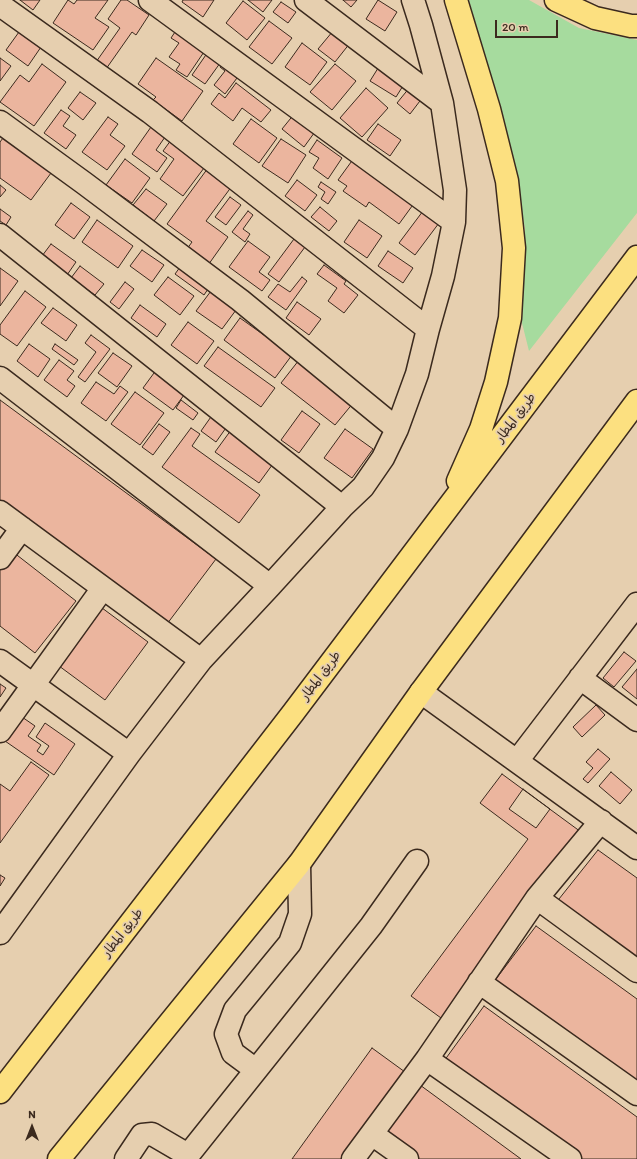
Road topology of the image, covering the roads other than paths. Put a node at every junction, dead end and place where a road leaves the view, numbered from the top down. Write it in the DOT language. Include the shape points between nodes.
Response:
graph roads {
  1 [pos="150,0"];
  2 [pos="306,0"];
  3 [pos="413,0"];
  4 [pos="456,0"];
  5 [pos="556,0"];
  6 [pos="0,6"];
  7 [pos="637,26"];
  8 [pos="442,103"];
  9 [pos="0,122"];
  10 [pos="454,222"];
  11 [pos="0,235"];
  12 [pos="637,257"];
  13 [pos="428,329"];
  14 [pos="0,378"];
  15 [pos="637,401"];
  16 [pos="397,429"];
  17 [pos="342,506"];
  18 [pos="0,512"];
  19 [pos="443,514"];
  20 [pos="22,528"];
  21 [pos="0,558"];
  22 [pos="270,586"];
  23 [pos="104,588"];
  24 [pos="637,604"];
  25 [pos="201,660"];
  26 [pos="0,661"];
  27 [pos="580,678"];
  28 [pos="34,685"];
  29 [pos="420,692"];
  30 [pos="637,720"];
  31 [pos="0,732"];
  32 [pos="129,754"];
  33 [pos="517,760"];
  34 [pos="600,821"];
  35 [pos="637,848"];
  36 [pos="417,861"];
  37 [pos="299,864"];
  38 [pos="537,898"];
  39 [pos="0,933"];
  40 [pos="637,971"];
  41 [pos="479,982"];
  42 [pos="427,1058"];
  43 [pos="256,1070"];
  44 [pos="0,1092"];
  45 [pos="637,1094"];
  46 [pos="372,1134"];
  47 [pos="187,1157"];
  48 [pos="59,1159"];
  49 [pos="126,1159"];
  50 [pos="353,1159"];
  51 [pos="407,1159"];
  52 [pos="570,1159"];
  1 -- 10 [label="street"];
  2 -- 8 [label="street"];
  3 -- 8 [label="street"];
  4 -- 19 [label="highway" via="489,109 507,182 514,248 510,318 496,382 481,429"];
  5 -- 7 [label="highway" via="595,18"];
  6 -- 13 [label="street" via="150,112"];
  8 -- 10 [label="street" via="455,190"];
  9 -- 16 [label="street" via="240,300"];
  10 -- 13 [label="street" via="443,276"];
  11 -- 17 [label="street"];
  12 -- 19 [label="highway, طريق المطار"];
  13 -- 16 [label="street" via="417,374"];
  14 -- 22 [label="street"];
  15 -- 29 [label="highway"];
  16 -- 17 [label="street" via="383,458 363,487"];
  17 -- 22 [label="street"];
  18 -- 20 [label="street"];
  19 -- 44 [label="highway, طريق المطار" via="293,714"];
  20 -- 21 [label="street"];
  20 -- 23 [label="street"];
  22 -- 25 [label="street"];
  23 -- 25 [label="street"];
  23 -- 28 [label="street"];
  24 -- 27 [label="street"];
  25 -- 32 [label="street"];
  26 -- 28 [label="street"];
  27 -- 30 [label="street"];
  27 -- 33 [label="street"];
  28 -- 31 [label="street"];
  28 -- 32 [label="street"];
  29 -- 33 [label="street"];
  29 -- 37 [label="highway"];
  32 -- 39 [label="street"];
  33 -- 34 [label="street"];
  34 -- 35 [label="street"];
  34 -- 38 [label="street"];
  36 -- 43 [label="street" via="371,926"];
  37 -- 43 [label="street" via="300,914 290,943 235,1010 226,1034 233,1053"];
  37 -- 48 [label="highway"];
  38 -- 40 [label="street"];
  38 -- 41 [label="street"];
  41 -- 42 [label="street"];
  41 -- 45 [label="street"];
  42 -- 46 [label="street"];
  42 -- 52 [label="street"];
  43 -- 47 [label="street"];
  46 -- 50 [label="street"];
  46 -- 51 [label="street"];
  47 -- 49 [label="street" via="152,1134 142,1135"];
}
